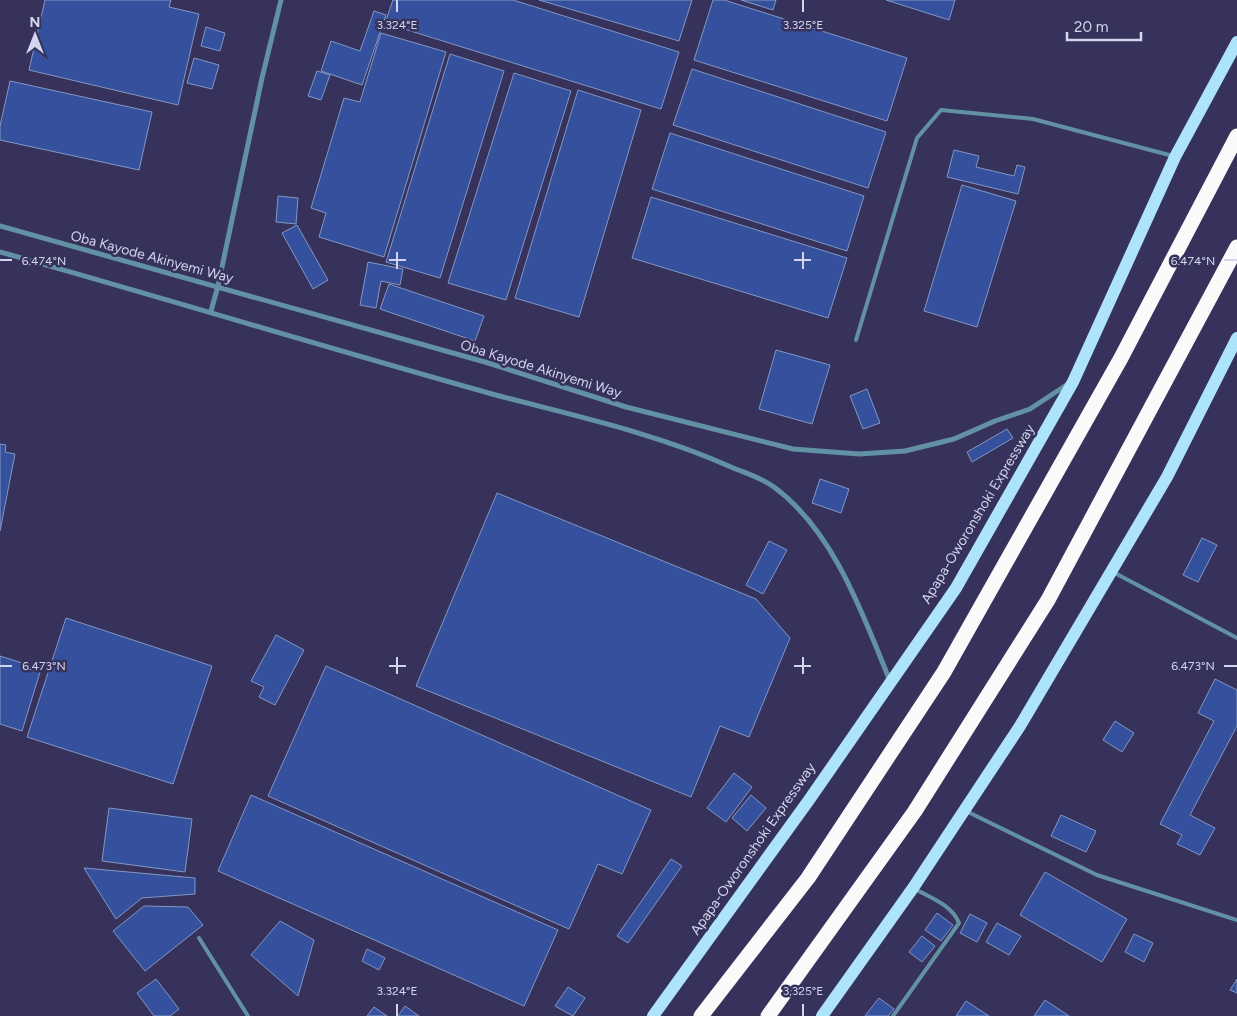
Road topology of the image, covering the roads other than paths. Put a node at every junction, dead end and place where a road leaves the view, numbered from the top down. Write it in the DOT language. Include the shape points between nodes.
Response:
graph roads {
  1 [pos="281,0"];
  2 [pos="1237,42"];
  3 [pos="1237,136"];
  4 [pos="1175,156"];
  5 [pos="0,226"];
  6 [pos="1237,247"];
  7 [pos="0,252"];
  8 [pos="218,286"];
  9 [pos="211,311"];
  10 [pos="1237,338"];
  11 [pos="856,340"];
  12 [pos="1073,382"];
  13 [pos="1111,571"];
  14 [pos="1237,638"];
  15 [pos="890,682"];
  16 [pos="964,810"];
  17 [pos="913,888"];
  18 [pos="1237,920"];
  19 [pos="199,938"];
  20 [pos="248,1016"];
  21 [pos="653,1016"];
  22 [pos="701,1016"];
  23 [pos="768,1016"];
  24 [pos="822,1016"];
  25 [pos="893,1016"];
  1 -- 8 [label="street"];
  2 -- 4 [label="main road, Apapa-Oworonshoki Expressway"];
  3 -- 22 [label="highway" via="1121,358 944,672 808,878"];
  4 -- 11 [label="lane" via="1033,119 941,110 917,138"];
  4 -- 12 [label="main road, Apapa-Oworonshoki Expressway"];
  5 -- 8 [label="street, Oba Kayode Akinyemi Way"];
  6 -- 23 [label="highway" via="1048,600 915,811"];
  7 -- 9 [label="street"];
  8 -- 9 [label="street"];
  8 -- 12 [label="street, Oba Kayode Akinyemi Way" via="485,362 626,408 793,449 860,454 905,451 954,440 1030,409"];
  9 -- 15 [label="street" via="328,349 688,450 772,485 799,509 823,540 855,596"];
  10 -- 13 [label="main road" via="1167,477"];
  12 -- 15 [label="main road, Apapa-Oworonshoki Expressway" via="956,588"];
  13 -- 14 [label="lane"];
  13 -- 16 [label="main road" via="1020,726"];
  15 -- 21 [label="main road, Apapa-Oworonshoki Expressway"];
  16 -- 17 [label="main road"];
  16 -- 18 [label="lane" via="1098,875"];
  17 -- 24 [label="main road"];
  17 -- 25 [label="lane" via="950,908 959,923"];
  19 -- 20 [label="lane"];
}
